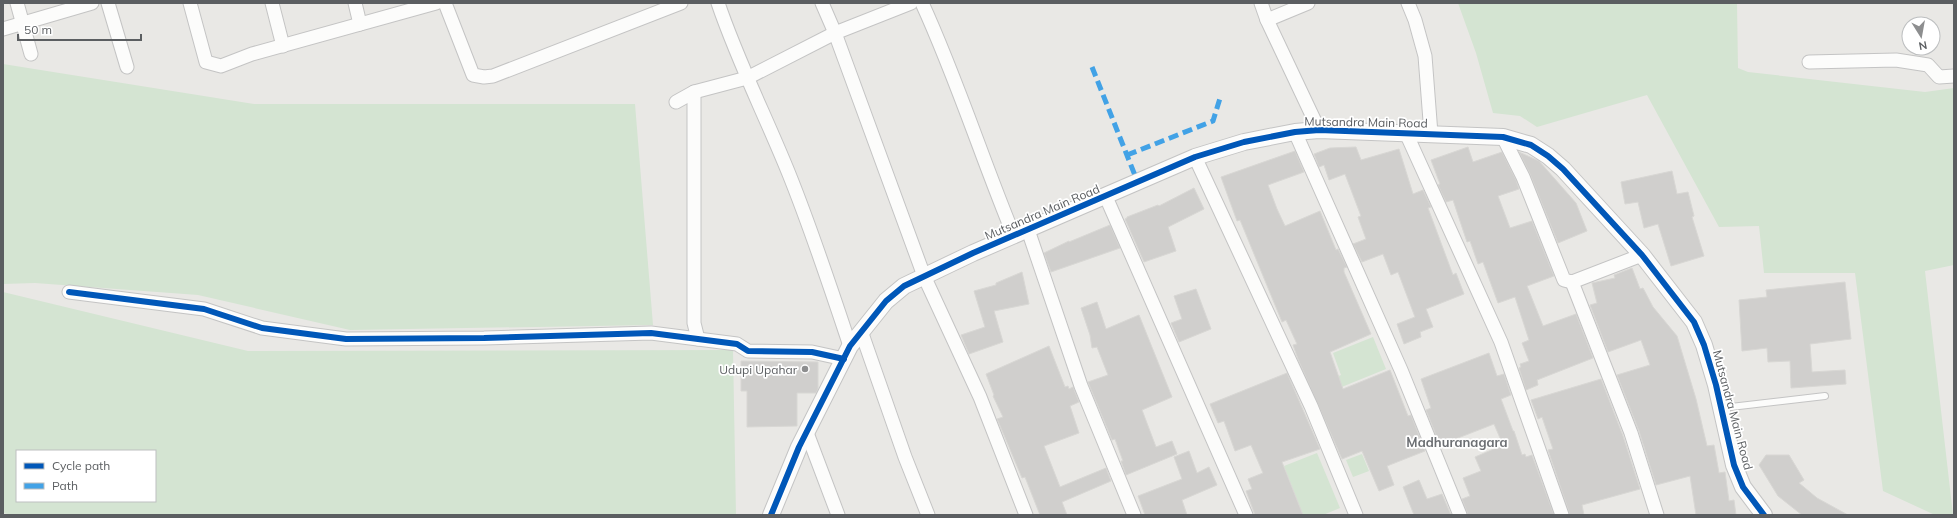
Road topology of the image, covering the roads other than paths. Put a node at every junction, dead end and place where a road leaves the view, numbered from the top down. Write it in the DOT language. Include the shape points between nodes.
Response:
graph roads {
  1 [pos="17,3"];
  2 [pos="92,3"];
  3 [pos="108,3"];
  4 [pos="190,3"];
  5 [pos="272,3"];
  6 [pos="355,3"];
  7 [pos="436,3"];
  8 [pos="445,3"];
  9 [pos="681,3"];
  10 [pos="718,3"];
  11 [pos="822,3"];
  12 [pos="911,3"];
  13 [pos="922,3"];
  14 [pos="1261,3"];
  15 [pos="1308,3"];
  16 [pos="1408,3"];
  17 [pos="1267,20"];
  18 [pos="23,23"];
  19 [pos="360,24"];
  20 [pos="3,28"];
  21 [pos="835,33"];
  22 [pos="283,46"];
  23 [pos="31,54"];
  24 [pos="1809,62"];
  25 [pos="127,67"];
  26 [pos="1954,76"];
  27 [pos="747,78"];
  28 [pos="694,92"];
  29 [pos="676,102"];
  30 [pos="1319,130"];
  31 [pos="1295,132"];
  32 [pos="1406,133"];
  33 [pos="1431,134"];
  34 [pos="1503,137"];
  35 [pos="1195,157"];
  36 [pos="1106,197"];
  37 [pos="1021,233"];
  38 [pos="1642,255"];
  39 [pos="924,276"];
  40 [pos="1572,282"];
  41 [pos="68,292"];
  42 [pos="861,331"];
  43 [pos="698,339"];
  44 [pos="847,353"];
  45 [pos="1825,396"];
  46 [pos="1722,408"];
  47 [pos="806,433"];
  48 [pos="771,515"];
  49 [pos="838,515"];
  50 [pos="928,515"];
  51 [pos="1026,515"];
  52 [pos="1134,515"];
  53 [pos="1246,515"];
  54 [pos="1356,515"];
  55 [pos="1460,515"];
  56 [pos="1562,515"];
  57 [pos="1657,515"];
  58 [pos="1764,515"];
  1 -- 18 [label="street"];
  2 -- 18 [label="street"];
  3 -- 25 [label="street"];
  4 -- 22 [label="street" via="206,62 221,66"];
  5 -- 22 [label="street"];
  6 -- 19 [label="street"];
  7 -- 19 [label="street"];
  8 -- 9 [label="street" via="472,75 484,78"];
  10 -- 27 [label="street"];
  11 -- 21 [label="street"];
  12 -- 21 [label="street"];
  13 -- 37 [label="street"];
  14 -- 17 [label="street"];
  15 -- 17 [label="street"];
  16 -- 33 [label="street" via="1425,56"];
  17 -- 30 [label="street"];
  18 -- 20 [label="street"];
  18 -- 23 [label="street"];
  19 -- 22 [label="street"];
  21 -- 27 [label="street"];
  21 -- 39 [label="street"];
  24 -- 26 [label="street" via="1896,60 1928,66 1939,78"];
  27 -- 28 [label="street"];
  27 -- 44 [label="street" via="789,175"];
  28 -- 29 [label="street"];
  28 -- 43 [label="street" via="694,323"];
  30 -- 31 [label="street, Mutsandra Main Road"];
  30 -- 32 [label="street, Mutsandra Main Road"];
  31 -- 35 [label="street, Mutsandra Main Road" via="1244,142"];
  31 -- 55 [label="street" via="1406,382"];
  32 -- 33 [label="street, Mutsandra Main Road"];
  32 -- 56 [label="street" via="1501,342"];
  33 -- 34 [label="street, Mutsandra Main Road"];
  34 -- 38 [label="street, Mutsandra Main Road" via="1531,146 1548,156"];
  34 -- 40 [label="street" via="1523,177 1564,280"];
  35 -- 36 [label="street, Mutsandra Main Road"];
  35 -- 54 [label="street" via="1311,406"];
  36 -- 37 [label="street, Mutsandra Main Road"];
  36 -- 53 [label="street"];
  37 -- 39 [label="street, Mutsandra Main Road"];
  37 -- 52 [label="street"];
  38 -- 40 [label="street"];
  38 -- 46 [label="street, Mutsandra Main Road" via="1694,322 1704,345"];
  39 -- 42 [label="street, Mutsandra Main Road" via="904,286 886,300"];
  39 -- 51 [label="street" via="980,397"];
  40 -- 57 [label="street" via="1631,433"];
  41 -- 43 [label="street" via="204,309 262,328 346,339 651,333"];
  42 -- 44 [label="street, Mutsandra Main Road"];
  42 -- 50 [label="street"];
  43 -- 44 [label="street" via="737,344 748,351"];
  44 -- 47 [label="street, Mutsandra Main Road"];
  45 -- 46 [label="lane"];
  46 -- 58 [label="street, Mutsandra Main Road" via="1734,465 1743,487"];
  47 -- 48 [label="street, Mutsandra Main Road"];
  47 -- 49 [label="street"];
}
